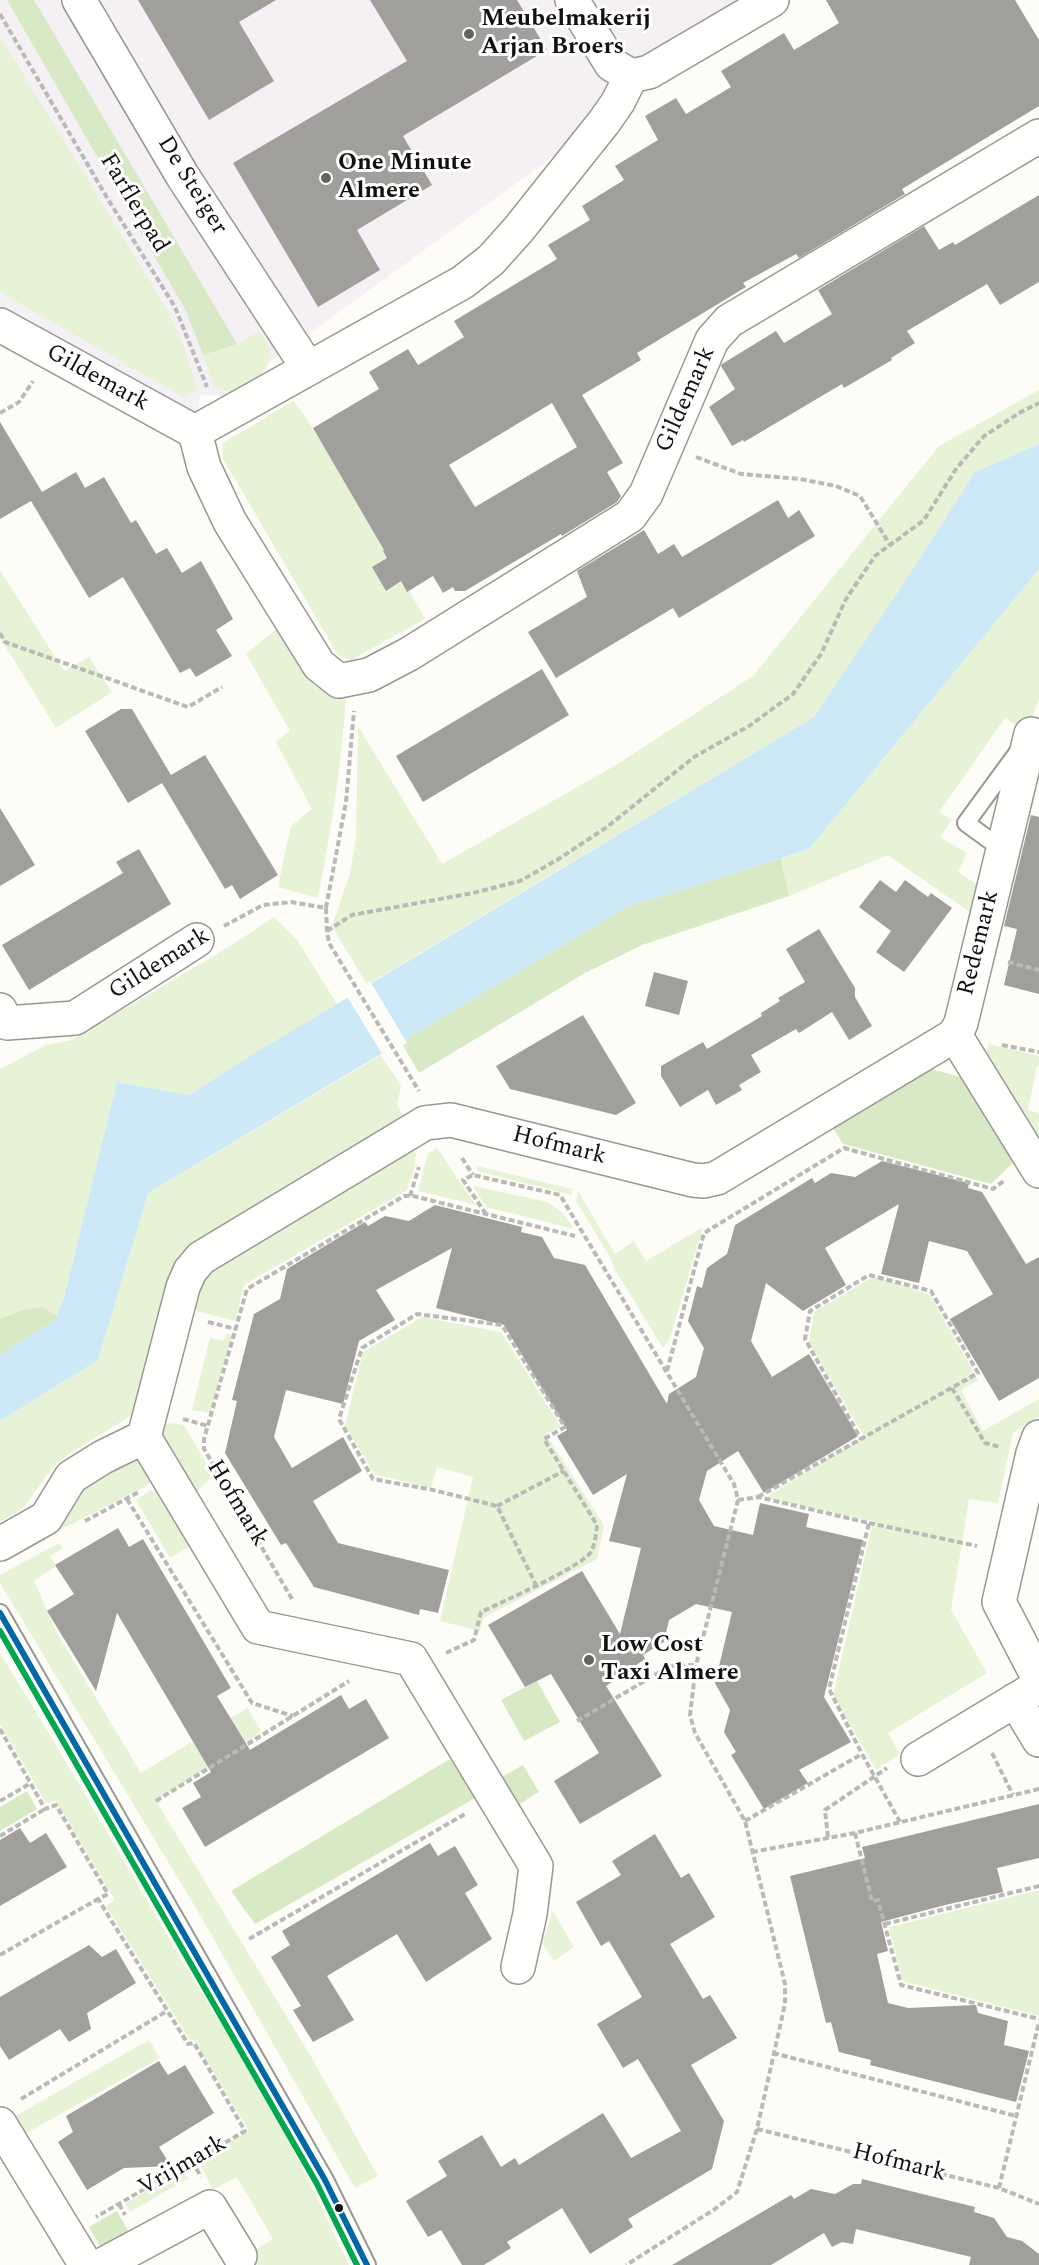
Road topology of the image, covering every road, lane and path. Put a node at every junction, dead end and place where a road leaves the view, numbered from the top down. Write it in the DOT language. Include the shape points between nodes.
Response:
graph roads {
  1 [pos="79,0"];
  2 [pos="572,0"];
  3 [pos="772,0"];
  4 [pos="0,14"];
  5 [pos="631,76"];
  6 [pos="1039,136"];
  7 [pos="0,325"];
  8 [pos="52,355"];
  9 [pos="308,368"];
  10 [pos="1039,403"];
  11 [pos="0,413"];
  12 [pos="209,425"];
  13 [pos="667,445"];
  14 [pos="890,545"];
  15 [pos="0,633"];
  16 [pos="355,677"];
  17 [pos="222,687"];
  18 [pos="1031,735"];
  19 [pos="326,908"];
  20 [pos="327,931"];
  21 [pos="197,940"];
  22 [pos="0,1010"];
  23 [pos="955,1035"];
  24 [pos="407,1070"];
  25 [pos="1036,1166"];
  26 [pos="486,1214"];
  27 [pos="575,1236"];
  28 [pos="666,1372"];
  29 [pos="952,1388"];
  30 [pos="144,1437"];
  31 [pos="861,1439"];
  32 [pos="1036,1445"];
  33 [pos="564,1471"];
  34 [pos="758,1497"];
  35 [pos="127,1499"];
  36 [pos="738,1500"];
  37 [pos="496,1506"];
  38 [pos="870,1523"];
  39 [pos="0,1544"];
  40 [pos="1010,1553"];
  41 [pos="536,1585"];
  42 [pos="294,1602"];
  43 [pos="0,1613"];
  44 [pos="444,1654"];
  45 [pos="390,1655"];
  46 [pos="696,1665"];
  47 [pos="1031,1688"];
  48 [pos="294,1716"];
  49 [pos="577,1721"];
  50 [pos="978,1723"];
  51 [pos="0,1729"];
  52 [pos="1039,1740"];
  53 [pos="862,1755"];
  54 [pos="918,1759"];
  55 [pos="876,1775"];
  56 [pos="31,1783"];
  57 [pos="1039,1789"];
  58 [pos="1013,1795"];
  59 [pos="494,1797"];
  60 [pos="0,1801"];
  61 [pos="156,1801"];
  62 [pos="45,1809"];
  63 [pos="745,1821"];
  64 [pos="900,1822"];
  65 [pos="855,1833"];
  66 [pos="0,1836"];
  67 [pos="828,1838"];
  68 [pos="752,1852"];
  69 [pos="1039,1886"];
  70 [pos="98,1899"];
  71 [pos="885,1924"];
  72 [pos="249,1939"];
  73 [pos="0,1955"];
  74 [pos="518,1967"];
  75 [pos="167,2012"];
  76 [pos="1039,2020"];
  77 [pos="773,2053"];
  78 [pos="10,2112"];
  79 [pos="1016,2116"];
  80 [pos="757,2129"];
  81 [pos="999,2188"];
  82 [pos="119,2204"];
  83 [pos="1039,2204"];
  84 [pos="125,2215"];
  85 [pos="65,2245"];
  86 [pos="240,2256"];
  87 [pos="86,2265"];
  88 [pos="102,2265"];
  89 [pos="367,2265"];
  90 [pos="627,2265"];
  1 -- 9 [label="street, De Steiger" via="182,175"];
  2 -- 5 [label="street" via="611,64"];
  3 -- 5 [label="street" via="650,72"];
  4 -- 12 [label="path, Farflerpad" via="175,307 200,374"];
  5 -- 9 [label="street" via="604,122 491,260 462,282"];
  6 -- 13 [label="street, Gildemark" via="729,321 712,340"];
  7 -- 8 [label="street, Gildemark"];
  8 -- 11 [label="path" via="19,402"];
  8 -- 12 [label="street, Gildemark"];
  9 -- 12 [label="street"];
  10 -- 14 [label="path" via="984,436 956,469 924,520"];
  12 -- 16 [label="street, Gildemark" via="204,467 230,522 319,665 339,681"];
  13 -- 14 [label="path" via="741,474 800,479 836,486 860,496"];
  13 -- 16 [label="street, Gildemark" via="646,494 630,516 409,654 369,675"];
  14 -- 20 [label="path" via="875,556 846,599 821,654 793,694 694,757 607,827 520,881 352,915"];
  15 -- 17 [label="path" via="5,642 188,707"];
  16 -- 19 [label="path" via="346,802"];
  18 -- 23 [label="street, Redemark"];
  19 -- 20 [label="path"];
  19 -- 21 [label="path, Gildemark" via="291,902 263,904"];
  20 -- 24 [label="path" via="337,957"];
  21 -- 22 [label="street, Gildemark" via="75,1018 8,1023"];
  23 -- 25 [label="street"];
  23 -- 30 [label="street, Hofmark" via="717,1178 704,1181 451,1120 425,1123 201,1258 183,1287"];
  25 -- 28 [label="path" via="993,1189 844,1148 704,1233"];
  26 -- 27 [label="path, Hofmark"];
  26 -- 28 [label="path, Hofmark" via="463,1180 473,1175 560,1195"];
  26 -- 42 [label="path, Hofmark" via="404,1197 247,1289 204,1449"];
  28 -- 36 [label="path, Hofmark" via="734,1484"];
  29 -- 31 [label="path"];
  29 -- 31 [label="path" via="978,1373 931,1291 868,1275 810,1311 805,1340"];
  29 -- 32 [label="path" via="985,1443"];
  30 -- 39 [label="street" via="71,1477 46,1518"];
  30 -- 45 [label="street, Hofmark" via="258,1627"];
  31 -- 34 [label="path"];
  32 -- 40 [label="street"];
  33 -- 37 [label="path"];
  33 -- 37 [label="path" via="544,1439 565,1427 502,1325 417,1314 362,1348 339,1419 373,1479"];
  33 -- 41 [label="path" via="597,1525 592,1550 584,1561"];
  34 -- 36 [label="path"];
  34 -- 38 [label="path"];
  35 -- 48 [label="path" via="252,1703"];
  36 -- 46 [label="path"];
  37 -- 41 [label="path"];
  38 -- 40 [label="path"];
  38 -- 53 [label="path" via="829,1689"];
  40 -- 47 [label="street" via="999,1602"];
  41 -- 44 [label="path" via="481,1612 474,1640"];
  43 -- 89 [label="lane" via="325,2180"];
  45 -- 48 [label="path"];
  45 -- 59 [label="street, Hofmark" via="411,1659"];
  46 -- 49 [label="path" via="670,1666"];
  46 -- 63 [label="path" via="690,1715 695,1733"];
  47 -- 50 [label="street"];
  47 -- 52 [label="street"];
  48 -- 61 [label="path"];
  50 -- 54 [label="street"];
  50 -- 58 [label="path"];
  51 -- 56 [label="path"];
  53 -- 55 [label="path"];
  53 -- 63 [label="path"];
  55 -- 64 [label="path"];
  55 -- 67 [label="path" via="825,1810"];
  56 -- 60 [label="path"];
  56 -- 62 [label="path"];
  57 -- 58 [label="path"];
  58 -- 64 [label="path"];
  59 -- 72 [label="path"];
  59 -- 74 [label="street, Hofmark" via="536,1866"];
  62 -- 66 [label="path"];
  62 -- 70 [label="path" via="56,1805 108,1894"];
  63 -- 68 [label="path"];
  64 -- 65 [label="path"];
  65 -- 67 [label="path"];
  65 -- 71 [label="path" via="872,1901 878,1900"];
  67 -- 68 [label="path"];
  68 -- 77 [label="path" via="785,1984 785,2004"];
  69 -- 71 [label="path"];
  70 -- 73 [label="path"];
  70 -- 75 [label="path, Vrijmark"];
  71 -- 76 [label="path" via="901,1985"];
  75 -- 78 [label="path"];
  75 -- 82 [label="path, Vrijmark" via="188,2044 194,2043 245,2131"];
  76 -- 79 [label="path"];
  77 -- 79 [label="path"];
  77 -- 80 [label="path"];
  78 -- 85 [label="street"];
  79 -- 81 [label="path"];
  80 -- 81 [label="path, Hofmark"];
  80 -- 90 [label="path" via="737,2192"];
  81 -- 83 [label="path, Hofmark"];
  82 -- 84 [label="path, Vrijmark"];
  82 -- 85 [label="path, Vrijmark"];
  85 -- 87 [label="street"];
  86 -- 88 [label="street, Vrijmark" via="210,2207"];
}
